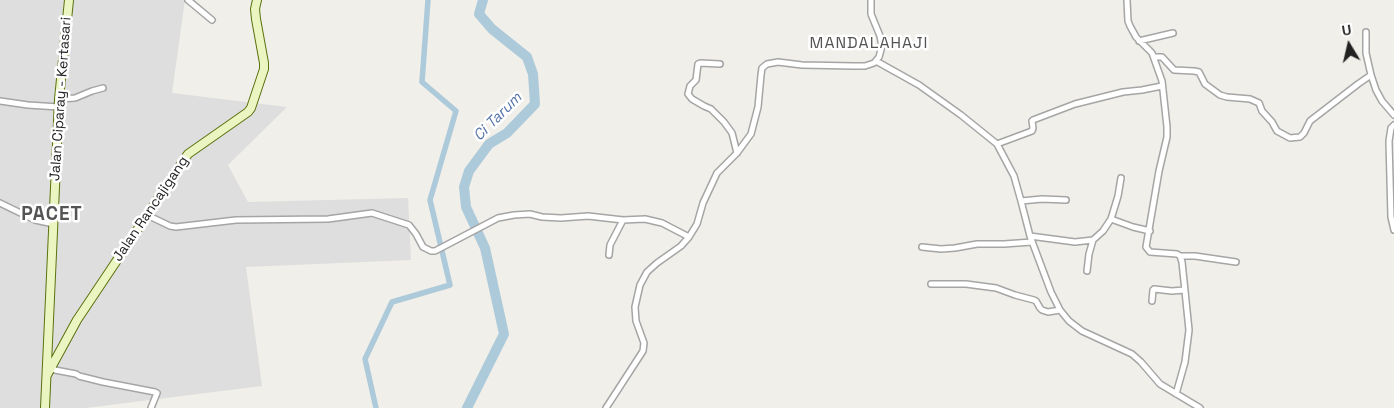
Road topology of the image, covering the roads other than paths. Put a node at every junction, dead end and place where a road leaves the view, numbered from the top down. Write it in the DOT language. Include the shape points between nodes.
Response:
graph roads {
  1 [pos="69,0"];
  2 [pos="188,0"];
  3 [pos="257,0"];
  4 [pos="871,0"];
  5 [pos="1127,0"];
  6 [pos="212,20"];
  7 [pos="1366,32"];
  8 [pos="1173,33"];
  9 [pos="1139,41"];
  10 [pos="1154,58"];
  11 [pos="876,61"];
  12 [pos="720,64"];
  13 [pos="1372,75"];
  14 [pos="1162,86"];
  15 [pos="103,88"];
  16 [pos="0,101"];
  17 [pos="59,103"];
  18 [pos="1394,115"];
  19 [pos="1394,125"];
  20 [pos="997,144"];
  21 [pos="737,153"];
  22 [pos="1121,178"];
  23 [pos="1066,200"];
  24 [pos="1021,201"];
  25 [pos="0,203"];
  26 [pos="147,215"];
  27 [pos="1111,219"];
  28 [pos="623,220"];
  29 [pos="54,224"];
  30 [pos="1394,230"];
  31 [pos="1150,231"];
  32 [pos="1030,236"];
  33 [pos="689,237"];
  34 [pos="1093,240"];
  35 [pos="1032,242"];
  36 [pos="922,246"];
  37 [pos="609,255"];
  38 [pos="1180,256"];
  39 [pos="1236,262"];
  40 [pos="1087,271"];
  41 [pos="931,284"];
  42 [pos="1184,290"];
  43 [pos="1152,301"];
  44 [pos="1060,310"];
  45 [pos="49,371"];
  46 [pos="1176,394"];
  47 [pos="45,408"];
  48 [pos="151,408"];
  49 [pos="606,408"];
  50 [pos="1200,408"];
  1 -- 17 [label="main road, Jalan Ciparay - Kertasari"];
  2 -- 6 [label="street"];
  3 -- 26 [label="main road, Jalan Rancajigang" via="256,19 264,63 251,108 188,154"];
  4 -- 11 [label="street" via="871,14 882,46"];
  5 -- 9 [label="street" via="1128,21"];
  7 -- 13 [label="street" via="1366,53"];
  8 -- 9 [label="street"];
  9 -- 10 [label="street"];
  10 -- 13 [label="street" via="1162,57 1174,70 1199,72 1205,84 1220,95 1259,103 1276,131 1290,138 1300,137 1310,121"];
  10 -- 14 [label="street"];
  11 -- 20 [label="street" via="919,85"];
  11 -- 21 [label="street" via="865,66 771,62 764,66 755,123"];
  12 -- 21 [label="street" via="698,64 696,80 688,94 724,122 732,133"];
  13 -- 18 [label="street" via="1376,90"];
  14 -- 20 [label="street" via="1075,104 1033,120 1032,131"];
  14 -- 31 [label="street" via="1167,137"];
  15 -- 17 [label="street"];
  16 -- 17 [label="street" via="28,105"];
  17 -- 29 [label="main road, Jalan Ciparay - Kertasari"];
  19 -- 30 [label="street" via="1389,141"];
  20 -- 24 [label="street" via="1014,176"];
  21 -- 33 [label="street" via="717,173"];
  22 -- 27 [label="street"];
  23 -- 24 [label="street"];
  24 -- 32 [label="street"];
  25 -- 29 [label="street" via="36,220"];
  26 -- 28 [label="street" via="176,226 236,220 328,219 372,213 409,225 423,247 431,251 505,216 530,214"];
  26 -- 45 [label="main road, Jalan Rancajigang" via="77,320"];
  27 -- 31 [label="street"];
  27 -- 34 [label="street"];
  28 -- 33 [label="street" via="662,222"];
  28 -- 37 [label="street" via="610,245"];
  29 -- 45 [label="main road, Jalan Ciparay - Kertasari"];
  31 -- 38 [label="street" via="1146,244 1148,250"];
  32 -- 34 [label="street" via="1075,242"];
  32 -- 35 [label="street"];
  33 -- 49 [label="street" via="647,272 640,285 635,307 643,351"];
  34 -- 40 [label="street"];
  35 -- 36 [label="street" via="941,249"];
  35 -- 44 [label="street"];
  38 -- 39 [label="street"];
  38 -- 42 [label="street"];
  41 -- 44 [label="street" via="996,288 1034,300 1042,310"];
  42 -- 43 [label="street" via="1154,289"];
  42 -- 46 [label="street" via="1189,330 1186,362"];
  44 -- 46 [label="street" via="1082,331 1132,354 1155,380"];
  45 -- 47 [label="main road, Jalan Ciparay - Kertasari"];
  45 -- 48 [label="street" via="155,392"];
  46 -- 50 [label="street"];
}
